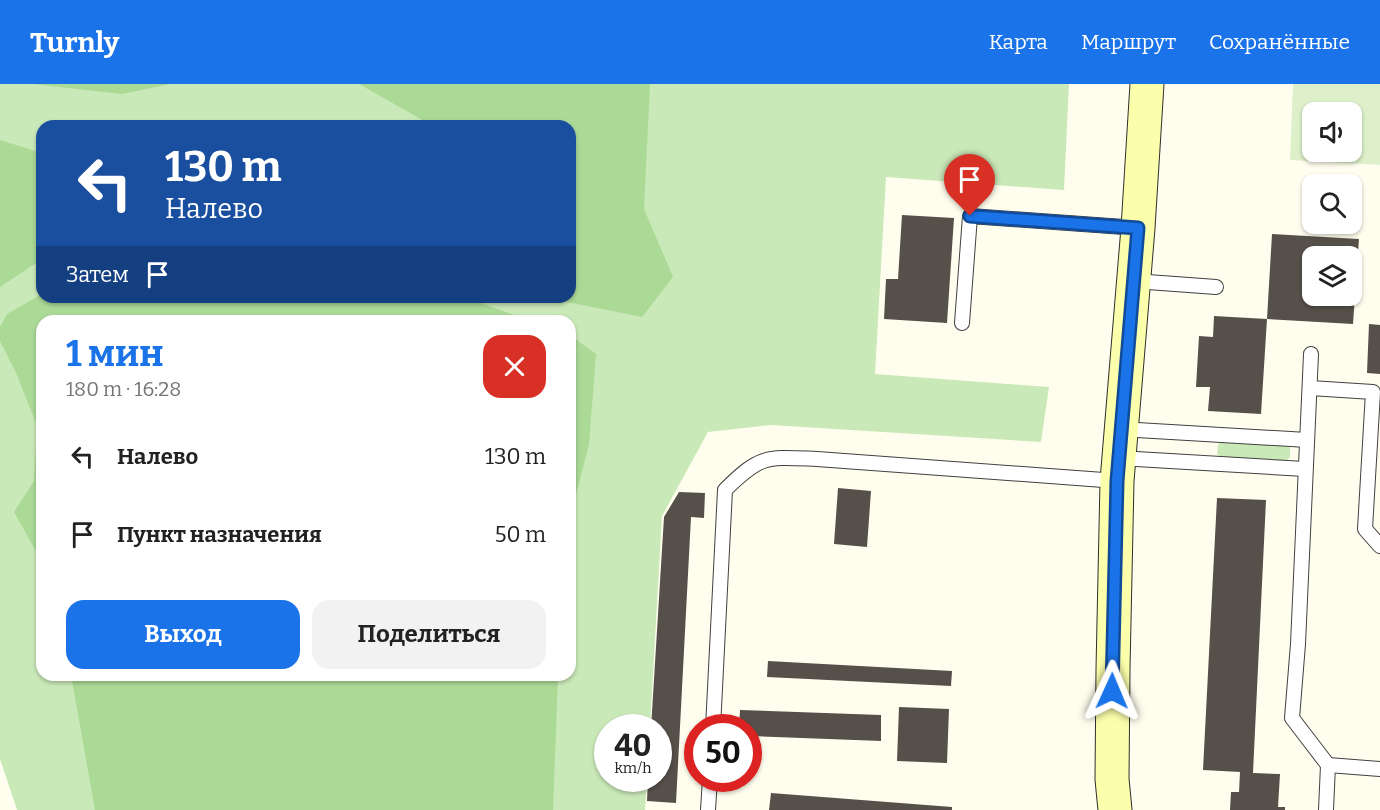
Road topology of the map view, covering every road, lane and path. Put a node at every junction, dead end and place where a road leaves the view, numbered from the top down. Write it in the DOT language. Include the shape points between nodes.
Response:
graph roads {
  1 [pos="1147,84"];
  2 [pos="1138,228"];
  3 [pos="1134,280"];
  4 [pos="1216,287"];
  5 [pos="962,323"];
  6 [pos="1311,354"];
  7 [pos="1310,388"];
  8 [pos="1307,440"];
  9 [pos="1118,456"];
  10 [pos="1305,469"];
  11 [pos="1380,546"];
  12 [pos="714,714"];
  13 [pos="1328,765"];
  14 [pos="1380,769"];
  15 [pos="709,792"];
  16 [pos="708,810"];
  17 [pos="1115,810"];
  18 [pos="1326,810"];
  1 -- 2 [label="main road"];
  2 -- 3 [label="main road"];
  2 -- 5 [label="lane" via="970,216"];
  3 -- 4 [label="lane"];
  3 -- 9 [label="main road"];
  6 -- 7 [label="lane"];
  7 -- 8 [label="lane"];
  7 -- 11 [label="lane" via="1373,392 1365,529"];
  8 -- 9 [label="lane"];
  8 -- 10 [label="lane"];
  9 -- 10 [label="lane"];
  9 -- 12 [label="lane" via="883,464 778,458 758,461 725,490"];
  9 -- 17 [label="main road" via="1112,680"];
  10 -- 13 [label="lane" via="1292,718"];
  13 -- 14 [label="lane"];
  13 -- 18 [label="lane"];
  15 -- 16 [label="lane"];
}
